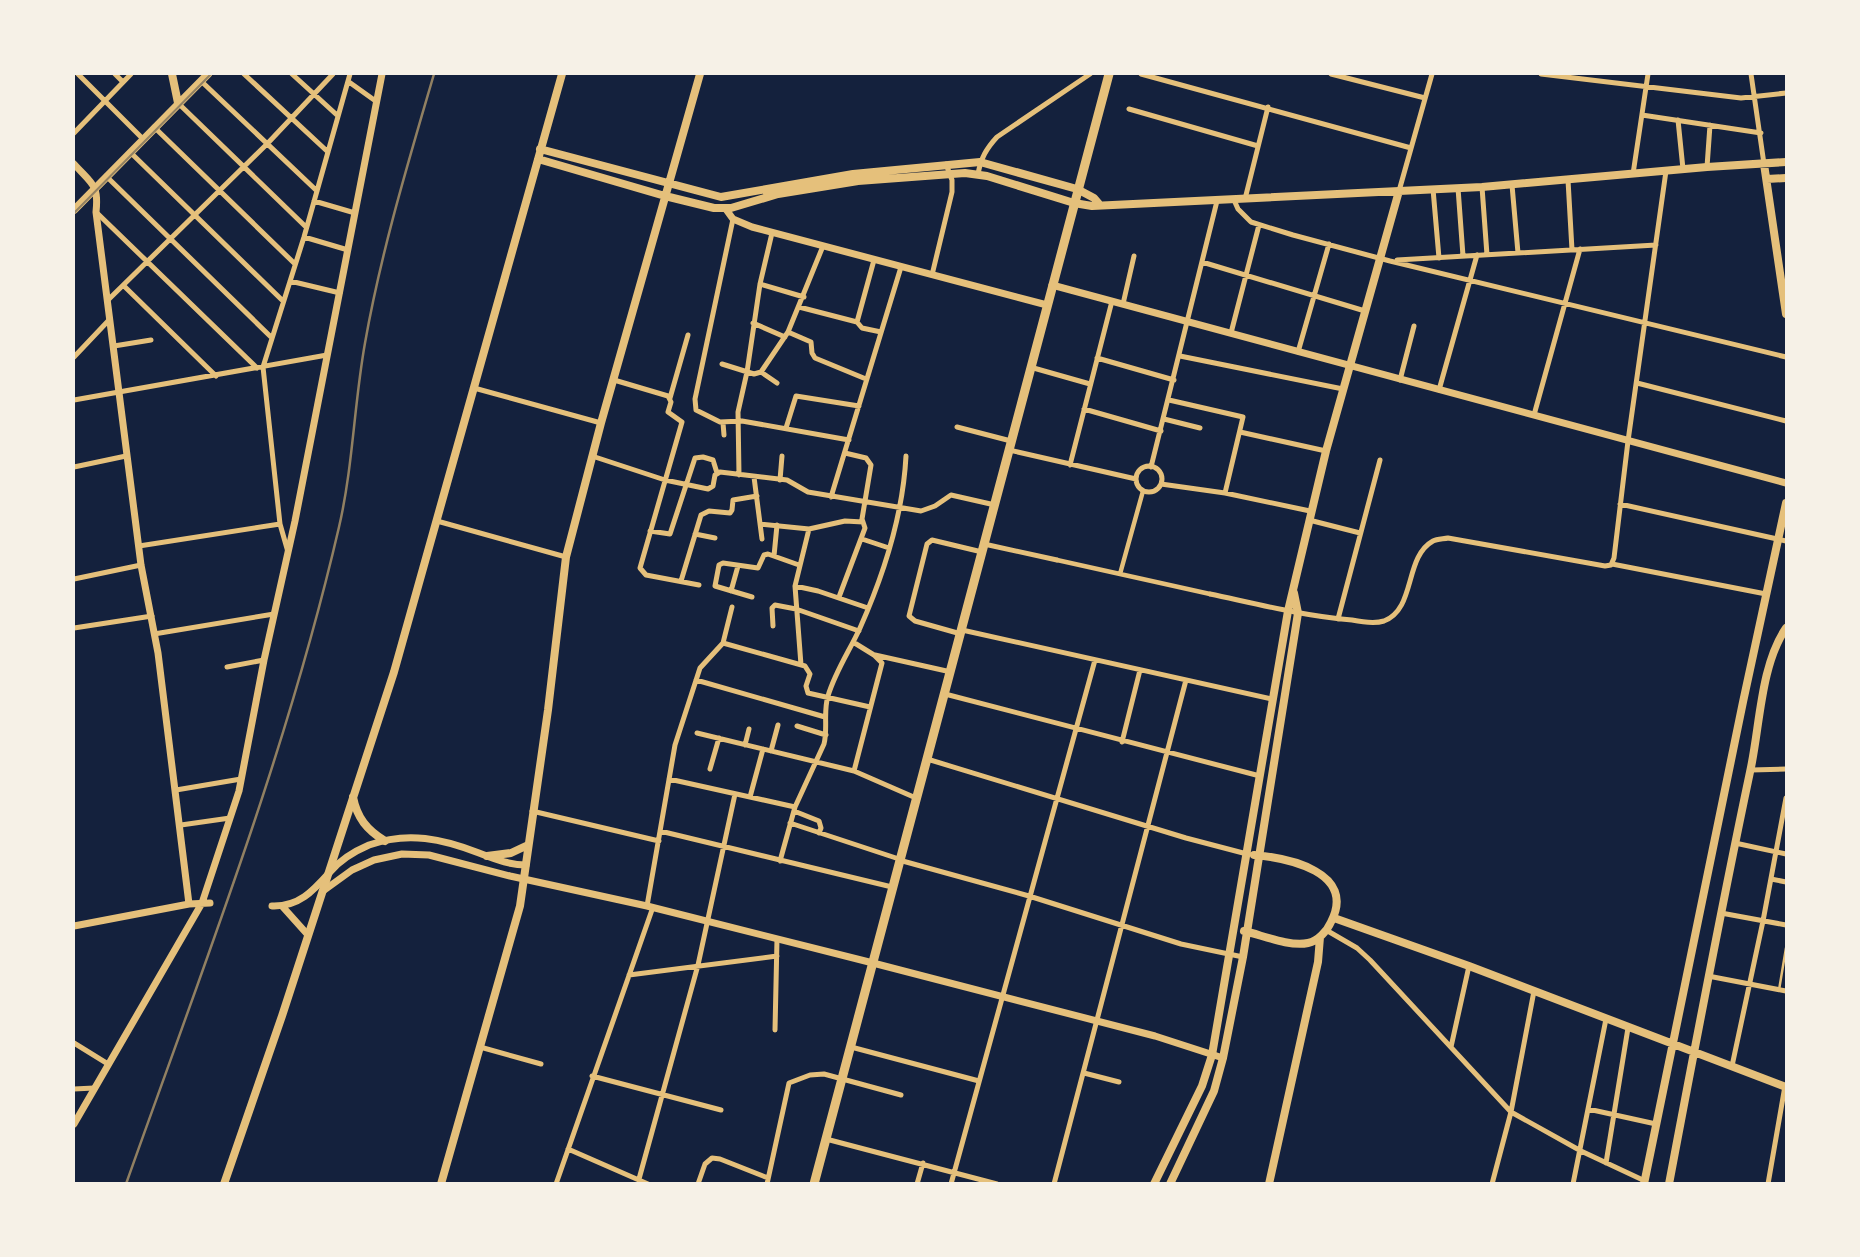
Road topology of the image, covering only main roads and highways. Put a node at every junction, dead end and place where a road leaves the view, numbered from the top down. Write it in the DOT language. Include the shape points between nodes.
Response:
graph roads {
  1 [pos="172,74"];
  2 [pos="208,74"];
  3 [pos="562,74"];
  4 [pos="700,74"];
  5 [pos="1109,74"];
  6 [pos="178,103"];
  7 [pos="540,149"];
  8 [pos="538,159"];
  9 [pos="1787,162"];
  10 [pos="1764,164"];
  11 [pos="869,176"];
  12 [pos="1787,177"];
  13 [pos="1767,180"];
  14 [pos="669,183"];
  15 [pos="1077,190"];
  16 [pos="1399,191"];
  17 [pos="665,196"];
  18 [pos="721,197"];
  19 [pos="1074,203"];
  20 [pos="1100,205"];
  21 [pos="725,208"];
  22 [pos="74,210"];
  23 [pos="1787,314"];
  24 [pos="1787,503"];
  25 [pos="1783,540"];
  26 [pos="1293,593"];
  27 [pos="1787,628"];
  28 [pos="353,797"];
  29 [pos="385,841"];
  30 [pos="528,845"];
  31 [pos="1247,854"];
  32 [pos="1258,855"];
  33 [pos="487,856"];
  34 [pos="1334,918"];
  35 [pos="1234,928"];
  36 [pos="1247,931"];
  37 [pos="1323,933"];
  38 [pos="1672,1044"];
  39 [pos="1694,1052"];
  40 [pos="1786,1086"];
  41 [pos="1644,1182"];
  42 [pos="224,1184"];
  43 [pos="440,1184"];
  44 [pos="814,1184"];
  45 [pos="1154,1184"];
  46 [pos="1170,1184"];
  47 [pos="1269,1184"];
  48 [pos="1669,1184"];
  1 -- 6 [label="main road"];
  2 -- 6 [label="main road"];
  3 -- 7 [label="main road"];
  4 -- 14 [label="main road"];
  5 -- 15 [label="main road"];
  6 -- 22 [label="main road"];
  7 -- 8 [label="main road"];
  7 -- 14 [label="main road"];
  8 -- 17 [label="main road"];
  8 -- 28 [label="main road" via="394,672"];
  9 -- 10 [label="main road"];
  10 -- 13 [label="main road"];
  10 -- 16 [label="main road"];
  11 -- 15 [label="main road" via="980,162"];
  11 -- 18 [label="main road"];
  11 -- 19 [label="main road" via="978,174"];
  11 -- 21 [label="main road"];
  12 -- 13 [label="main road"];
  13 -- 23 [label="main road"];
  14 -- 17 [label="main road"];
  14 -- 18 [label="main road"];
  15 -- 19 [label="main road"];
  15 -- 20 [label="main road"];
  16 -- 20 [label="main road"];
  16 -- 26 [label="main road" via="1309,515"];
  17 -- 21 [label="main road"];
  17 -- 30 [label="main road" via="566,557"];
  18 -- 21 [label="main road"];
  19 -- 20 [label="main road"];
  19 -- 44 [label="main road"];
  24 -- 25 [label="main road"];
  25 -- 38 [label="main road" via="1766,594"];
  26 -- 31 [label="main road"];
  26 -- 32 [label="main road" via="1298,613"];
  27 -- 39 [label="main road" via="1768,670"];
  28 -- 29 [label="main road" via="364,824"];
  28 -- 42 [label="main road"];
  30 -- 33 [label="main road"];
  30 -- 43 [label="main road" via="516,920"];
  31 -- 32 [label="main road"];
  31 -- 35 [label="main road"];
  32 -- 34 [label="main road" via="1284,858 1321,874 1334,891"];
  32 -- 36 [label="main road"];
  34 -- 37 [label="main road"];
  34 -- 38 [label="main road"];
  35 -- 36 [label="main road"];
  35 -- 45 [label="main road" via="1212,1055 1202,1086"];
  36 -- 37 [label="main road" via="1300,943"];
  36 -- 46 [label="main road" via="1214,1091"];
  37 -- 47 [label="main road"];
  38 -- 39 [label="main road"];
  38 -- 41 [label="main road"];
  39 -- 40 [label="main road"];
  39 -- 48 [label="main road"];
}
